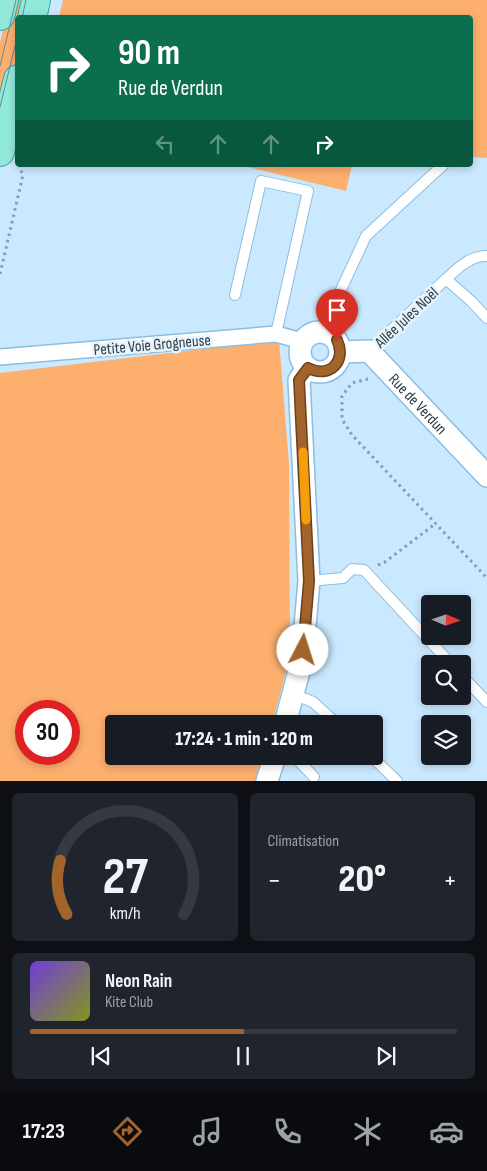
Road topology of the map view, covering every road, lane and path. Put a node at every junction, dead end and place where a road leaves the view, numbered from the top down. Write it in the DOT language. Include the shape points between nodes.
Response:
graph roads {
  1 [pos="4,0"];
  2 [pos="36,0"];
  3 [pos="33,15"];
  4 [pos="0,16"];
  5 [pos="15,91"];
  6 [pos="0,152"];
  7 [pos="20,167"];
  8 [pos="441,167"];
  9 [pos="487,256"];
  10 [pos="0,274"];
  11 [pos="446,280"];
  12 [pos="234,295"];
  13 [pos="487,318"];
  14 [pos="324,332"];
  15 [pos="276,334"];
  16 [pos="302,341"];
  17 [pos="341,352"];
  18 [pos="369,352"];
  19 [pos="0,357"];
  20 [pos="308,368"];
  21 [pos="392,375"];
  22 [pos="487,476"];
  23 [pos="435,524"];
  24 [pos="364,570"];
  25 [pos="487,578"];
  26 [pos="309,581"];
  27 [pos="443,655"];
  28 [pos="471,685"];
  29 [pos="293,694"];
  30 [pos="487,702"];
  31 [pos="287,715"];
  32 [pos="327,715"];
  33 [pos="272,765"];
  34 [pos="303,765"];
  35 [pos="380,765"];
  36 [pos="314,777"];
  37 [pos="267,781"];
  38 [pos="397,781"];
  1 -- 4 [label="main road"];
  2 -- 3 [label="main road"];
  5 -- 6 [label="main road"];
  7 -- 10 [label="path" via="24,175"];
  8 -- 14 [label="lane" via="366,236"];
  9 -- 11 [label="lane" via="478,256 462,264"];
  11 -- 13 [label="lane, Allée Jules Noël"];
  11 -- 18 [label="lane, Allée Jules Noël"];
  12 -- 15 [label="lane" via="261,182 308,191"];
  14 -- 16 [label="street" via="314,332"];
  14 -- 17 [label="street" via="337,340"];
  15 -- 16 [label="street, Petite Voie Grogneuse"];
  15 -- 19 [label="street, Petite Voie Grogneuse"];
  16 -- 20 [label="street" via="301,358"];
  17 -- 18 [label="street"];
  17 -- 20 [label="street" via="332,368 320,372"];
  18 -- 21 [label="street, Rue de Verdun"];
  20 -- 26 [label="street" via="299,380"];
  21 -- 22 [label="street, Rue de Verdun"];
  21 -- 23 [label="path" via="376,382 367,379 352,383 342,396 342,418 352,435"];
  23 -- 24 [label="path" via="385,562"];
  23 -- 25 [label="path"];
  24 -- 26 [label="lane" via="352,569 343,578"];
  24 -- 27 [label="lane"];
  26 -- 29 [label="street" via="302,660"];
  28 -- 30 [label="lane"];
  29 -- 31 [label="street"];
  29 -- 32 [label="lane" via="313,702"];
  33 -- 37 [label="street"];
  34 -- 36 [label="lane"];
  35 -- 38 [label="lane"];
}
